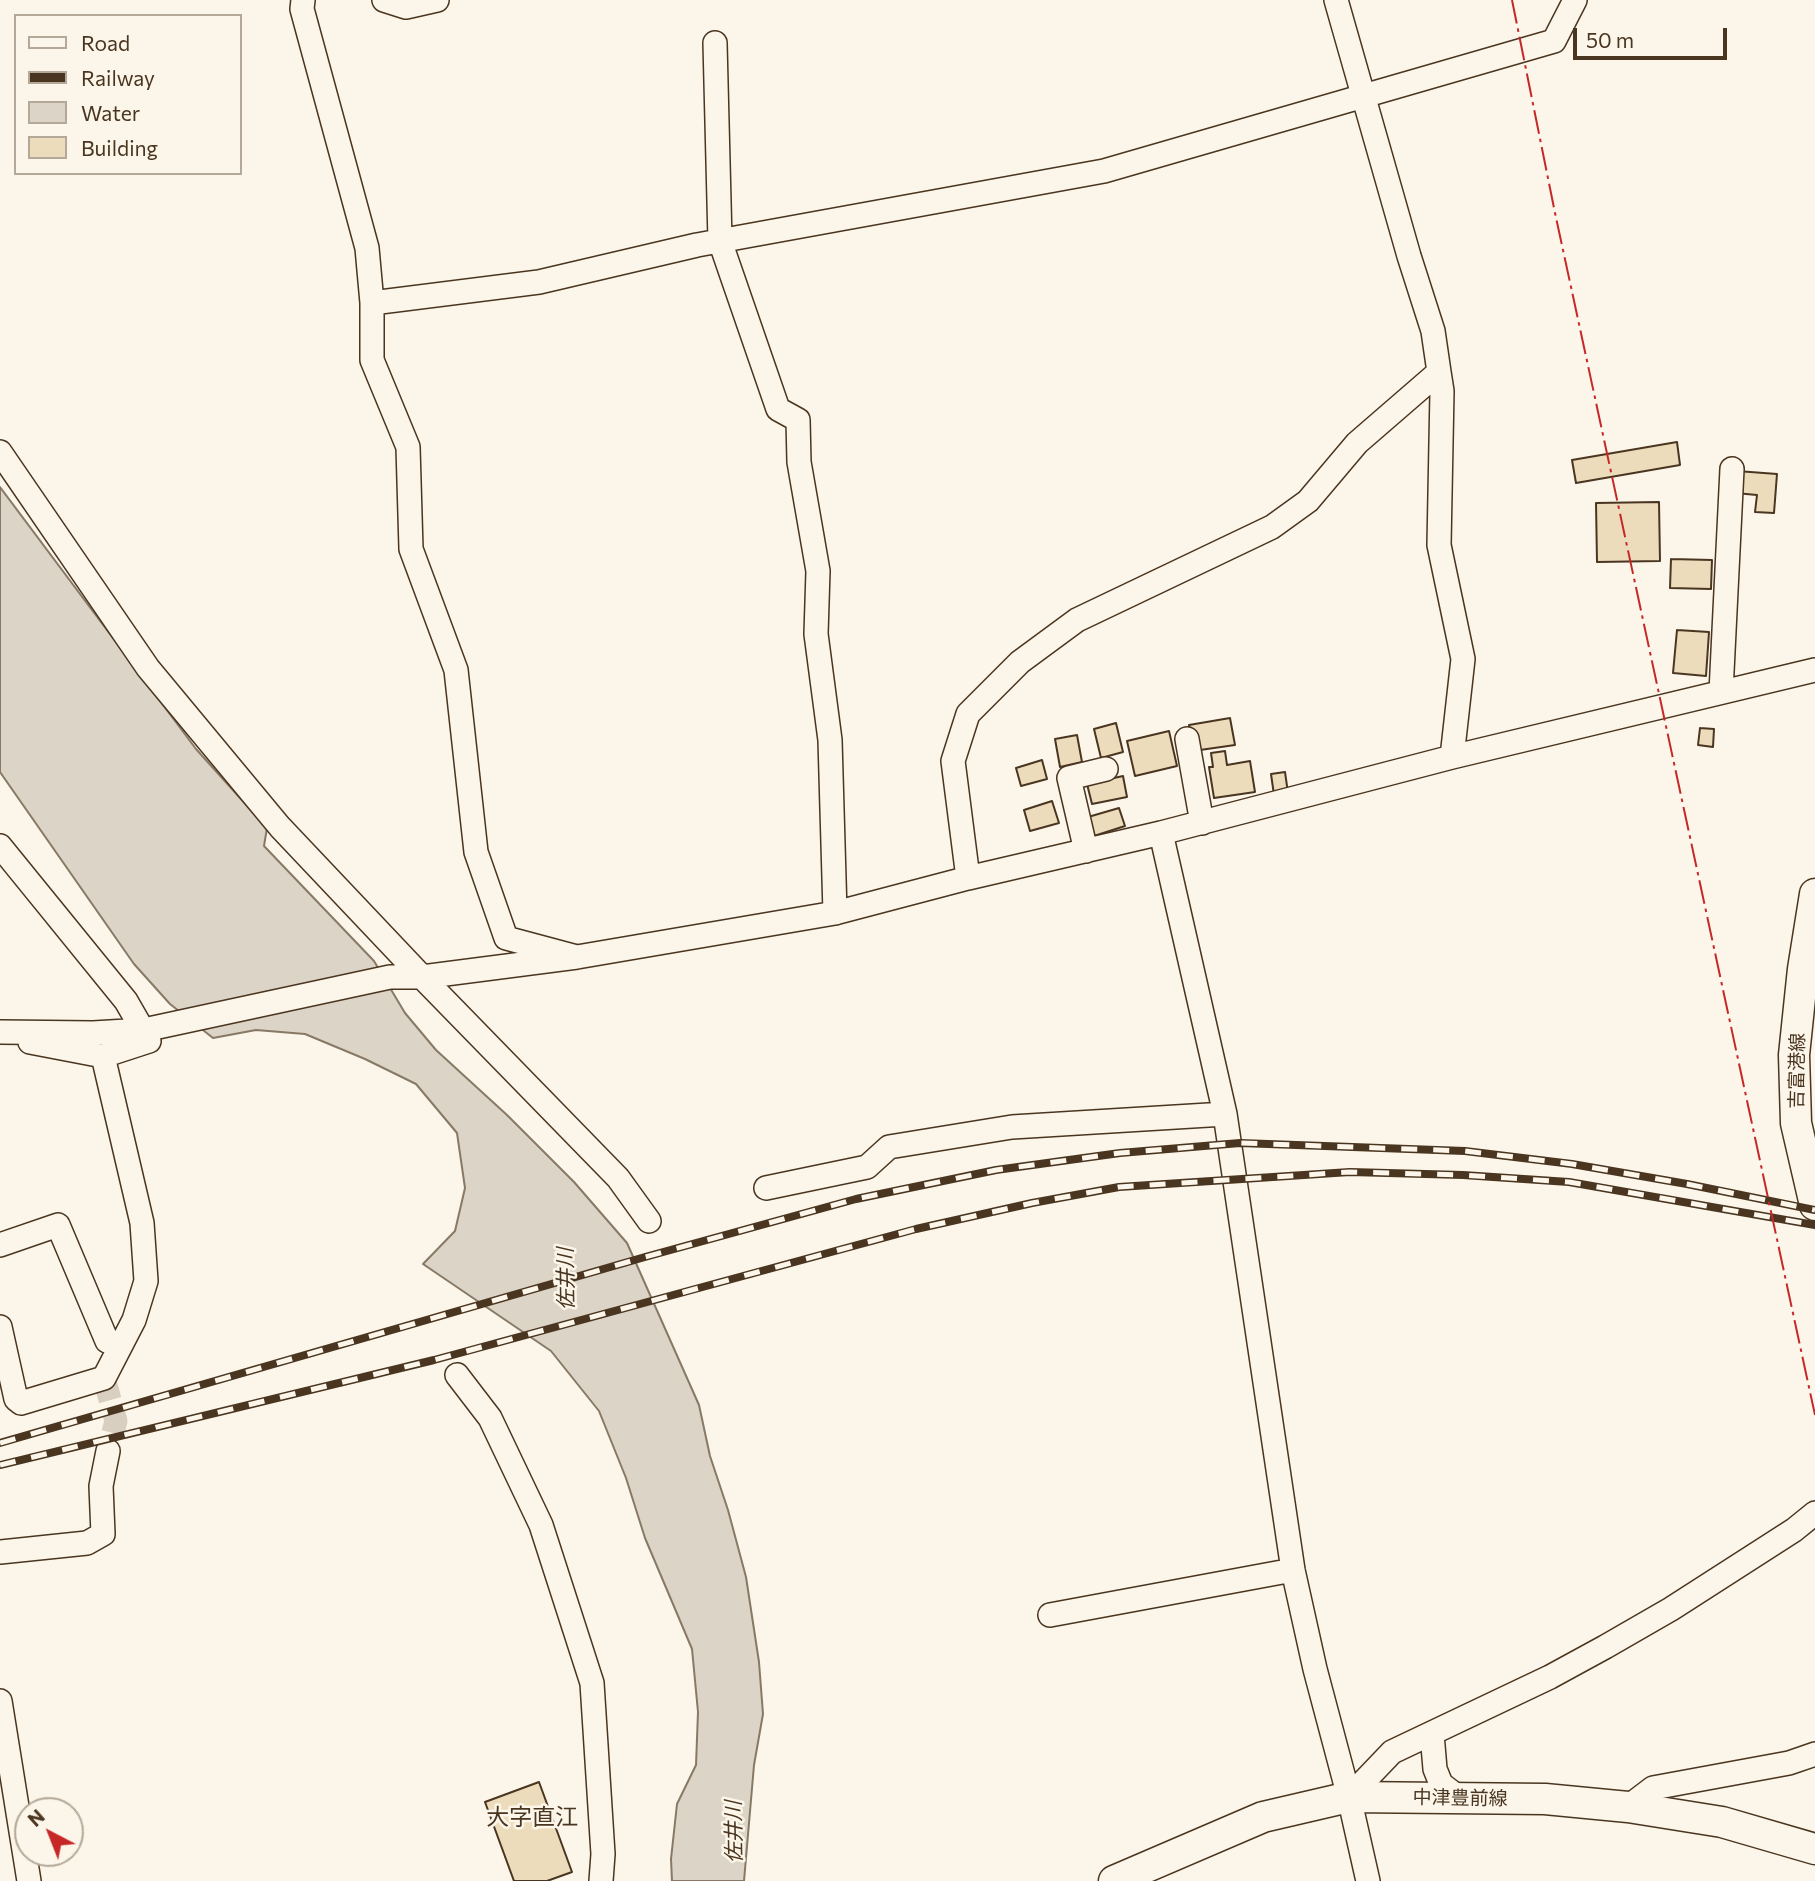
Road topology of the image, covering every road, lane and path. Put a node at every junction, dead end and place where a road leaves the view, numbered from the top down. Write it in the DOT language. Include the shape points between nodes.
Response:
graph roads {
  1 [pos="303,0"];
  2 [pos="384,0"];
  3 [pos="437,0"];
  4 [pos="1336,0"];
  5 [pos="1575,0"];
  6 [pos="715,43"];
  7 [pos="1363,95"];
  8 [pos="720,241"];
  9 [pos="372,303"];
  10 [pos="1440,372"];
  11 [pos="0,452"];
  12 [pos="1732,469"];
  13 [pos="1815,670"];
  14 [pos="1721,692"];
  15 [pos="1187,739"];
  16 [pos="1451,757"];
  17 [pos="1106,769"];
  18 [pos="1202,823"];
  19 [pos="1161,834"];
  20 [pos="0,846"];
  21 [pos="1086,851"];
  22 [pos="968,878"];
  23 [pos="1815,894"];
  24 [pos="835,913"];
  25 [pos="577,957"];
  26 [pos="411,977"];
  27 [pos="144,1030"];
  28 [pos="26,1031"];
  29 [pos="0,1032"];
  30 [pos="103,1056"];
  31 [pos="1226,1114"];
  32 [pos="766,1188"];
  33 [pos="1815,1205"];
  34 [pos="649,1221"];
  35 [pos="0,1245"];
  36 [pos="0,1327"];
  37 [pos="107,1341"];
  38 [pos="457,1375"];
  39 [pos="108,1451"];
  40 [pos="1815,1513"];
  41 [pos="0,1552"];
  42 [pos="1293,1570"];
  43 [pos="1051,1615"];
  44 [pos="0,1701"];
  45 [pos="1432,1734"];
  46 [pos="1815,1754"];
  47 [pos="1349,1797"];
  48 [pos="1458,1797"];
  49 [pos="1628,1807"];
  50 [pos="1815,1849"];
  51 [pos="1148,1873"];
  52 [pos="29,1881"];
  53 [pos="601,1881"];
  54 [pos="1114,1881"];
  55 [pos="1368,1881"];
  1 -- 9 [label="street" via="367,248"];
  2 -- 3 [label="street" via="406,7"];
  4 -- 7 [label="street"];
  5 -- 7 [label="street" via="1554,41"];
  6 -- 8 [label="street"];
  7 -- 8 [label="street" via="1104,171"];
  7 -- 10 [label="street" via="1433,331"];
  8 -- 9 [label="street" via="539,282"];
  8 -- 24 [label="street" via="778,409 798,420 799,462 818,570 816,634 830,740"];
  9 -- 25 [label="street" via="372,360 408,447 411,549 456,670 476,852 506,938"];
  10 -- 16 [label="street" via="1439,545 1463,659"];
  10 -- 22 [label="street" via="1357,443 1308,501 1281,521 1077,620 1020,662 968,714 953,761"];
  11 -- 26 [label="street" via="148,668"];
  12 -- 14 [label="street"];
  13 -- 14 [label="street"];
  14 -- 16 [label="street"];
  15 -- 18 [label="street"];
  16 -- 18 [label="street"];
  17 -- 21 [label="street" via="1069,778"];
  18 -- 19 [label="street"];
  19 -- 21 [label="street"];
  19 -- 31 [label="street"];
  20 -- 27 [label="street" via="126,1000"];
  21 -- 22 [label="street"];
  22 -- 24 [label="street"];
  23 -- 33 [label="main road, 吉富港線" via="1794,1055 1796,1123"];
  24 -- 25 [label="street"];
  25 -- 26 [label="street"];
  26 -- 27 [label="street"];
  26 -- 34 [label="street" via="618,1178"];
  27 -- 28 [label="street" via="93,1034"];
  27 -- 30 [label="street" via="149,1041"];
  28 -- 29 [label="street"];
  28 -- 30 [label="street" via="28,1042"];
  30 -- 36 [label="street" via="142,1223 146,1281 134,1320 104,1378 21,1403 16,1399"];
  31 -- 32 [label="street" via="998,1129 889,1147 867,1167"];
  31 -- 42 [label="street"];
  35 -- 37 [label="street" via="58,1225"];
  38 -- 53 [label="street" via="490,1418 541,1525 592,1683"];
  39 -- 41 [label="street" via="101,1486 103,1534 88,1543"];
  40 -- 45 [label="street" via="1750,1559 1605,1647"];
  42 -- 43 [label="street"];
  42 -- 47 [label="street"];
  44 -- 52 [label="street"];
  45 -- 47 [label="street" via="1392,1752"];
  45 -- 48 [label="street" via="1441,1784"];
  46 -- 49 [label="street" via="1653,1788"];
  47 -- 48 [label="main road, 中津豊前線"];
  47 -- 51 [label="main road, 中津豊前線" via="1264,1817"];
  47 -- 55 [label="street"];
  48 -- 49 [label="main road, 中津豊前線"];
  49 -- 50 [label="main road, 中津豊前線" via="1722,1822"];
  51 -- 54 [label="main road, 中津豊前線"];
}
